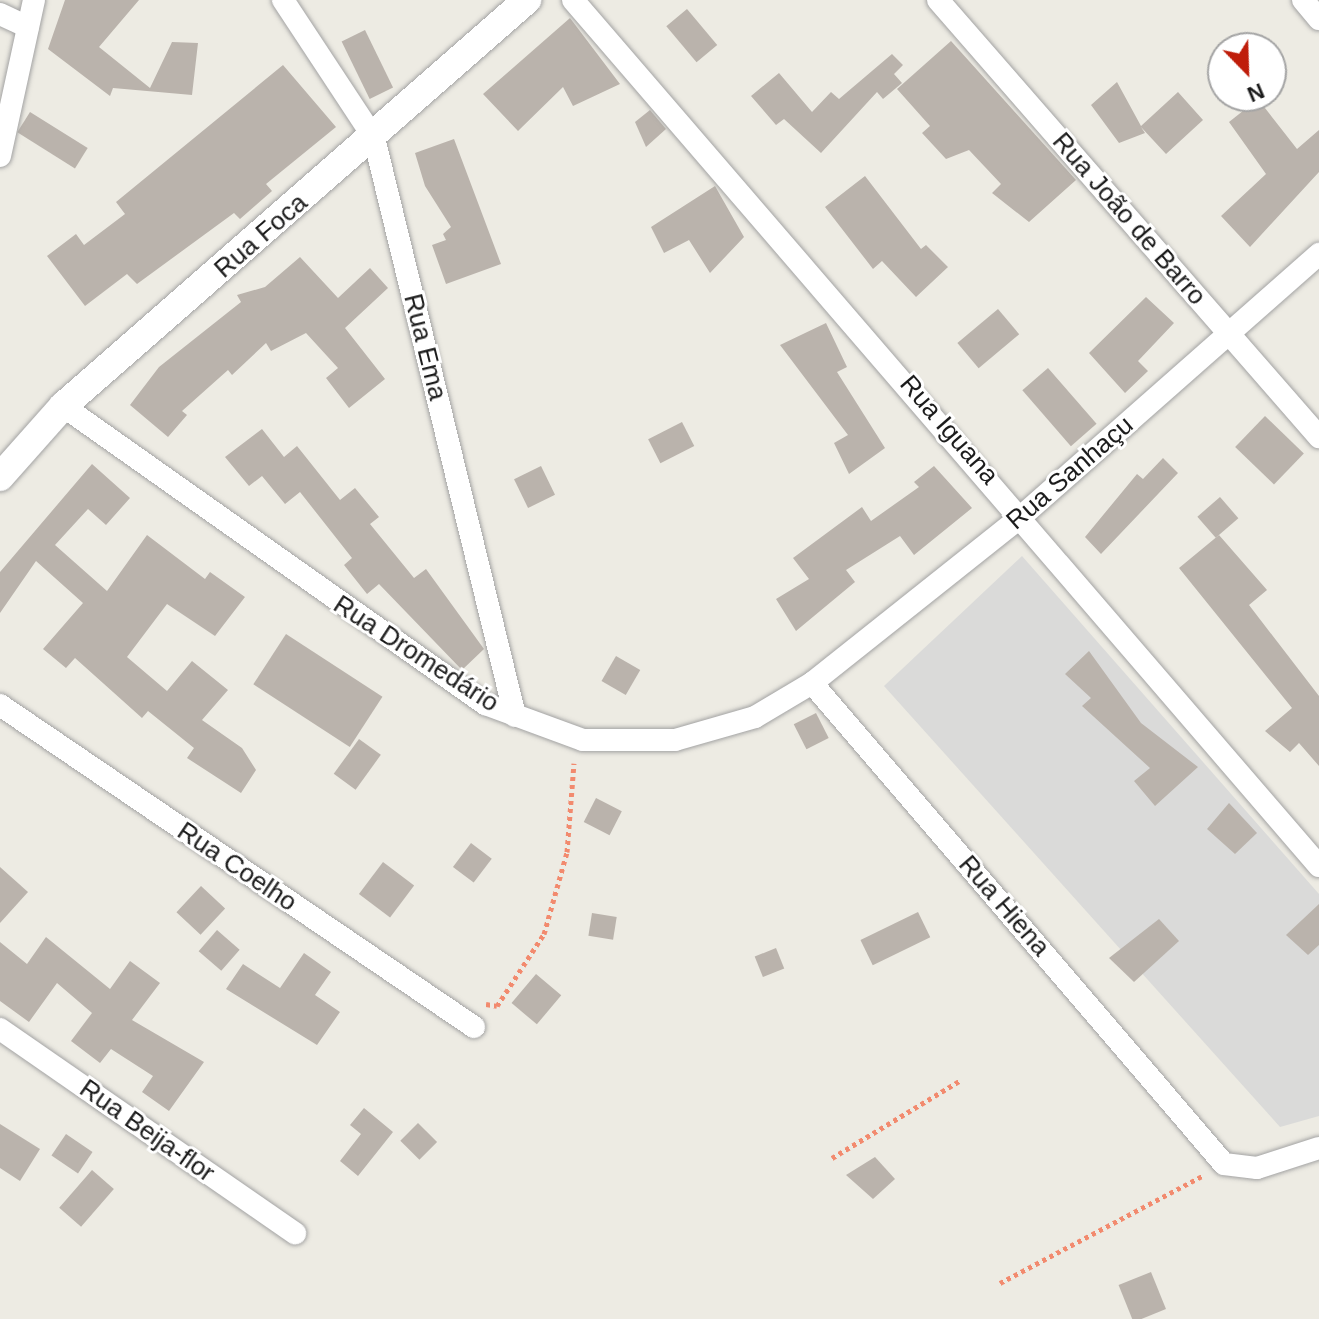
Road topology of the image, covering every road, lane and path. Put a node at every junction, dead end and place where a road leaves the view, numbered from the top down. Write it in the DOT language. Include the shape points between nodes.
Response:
graph roads {
  1 [pos="34,0"];
  2 [pos="283,0"];
  3 [pos="527,0"];
  4 [pos="573,0"];
  5 [pos="938,0"];
  6 [pos="1303,0"];
  7 [pos="0,14"];
  8 [pos="1319,19"];
  9 [pos="28,27"];
  10 [pos="374,138"];
  11 [pos="0,156"];
  12 [pos="1319,254"];
  13 [pos="1229,335"];
  14 [pos="63,406"];
  15 [pos="1319,437"];
  16 [pos="0,477"];
  17 [pos="1023,515"];
  18 [pos="812,683"];
  19 [pos="0,705"];
  20 [pos="515,716"];
  21 [pos="583,740"];
  22 [pos="1319,866"];
  23 [pos="482,1003"];
  24 [pos="474,1027"];
  25 [pos="0,1029"];
  26 [pos="961,1080"];
  27 [pos="1319,1148"];
  28 [pos="832,1158"];
  29 [pos="1224,1164"];
  30 [pos="295,1233"];
  31 [pos="1000,1283"];
  1 -- 9 [label="street"];
  2 -- 10 [label="street, Rua Ema"];
  3 -- 10 [label="street, Rua Foca"];
  4 -- 17 [label="street, Rua Iguana"];
  5 -- 13 [label="street, Rua João de Barro"];
  6 -- 8 [label="street"];
  7 -- 9 [label="street"];
  9 -- 11 [label="street"];
  10 -- 14 [label="street, Rua Foca"];
  10 -- 20 [label="street, Rua Ema"];
  12 -- 13 [label="street, Rua Sanhaçu"];
  13 -- 15 [label="street, Rua João de Barro"];
  13 -- 17 [label="street, Rua Sanhaçu"];
  14 -- 16 [label="street, Rua Foca"];
  14 -- 20 [label="street, Rua Dromedário" via="404,651"];
  17 -- 18 [label="street, Rua Sanhaçu"];
  17 -- 22 [label="street, Rua Iguana"];
  18 -- 21 [label="street, Rua Dromedário" via="713,732 629,743"];
  18 -- 29 [label="street, Rua Hiena"];
  19 -- 24 [label="street, Rua Coelho"];
  20 -- 21 [label="street, Rua Dromedário"];
  21 -- 23 [label="path" via="572,770 567,852 544,934 497,1006"];
  25 -- 30 [label="street, Rua Beija-flor"];
  26 -- 28 [label="path"];
  27 -- 29 [label="street" via="1257,1168"];
  29 -- 31 [label="path"];
}
